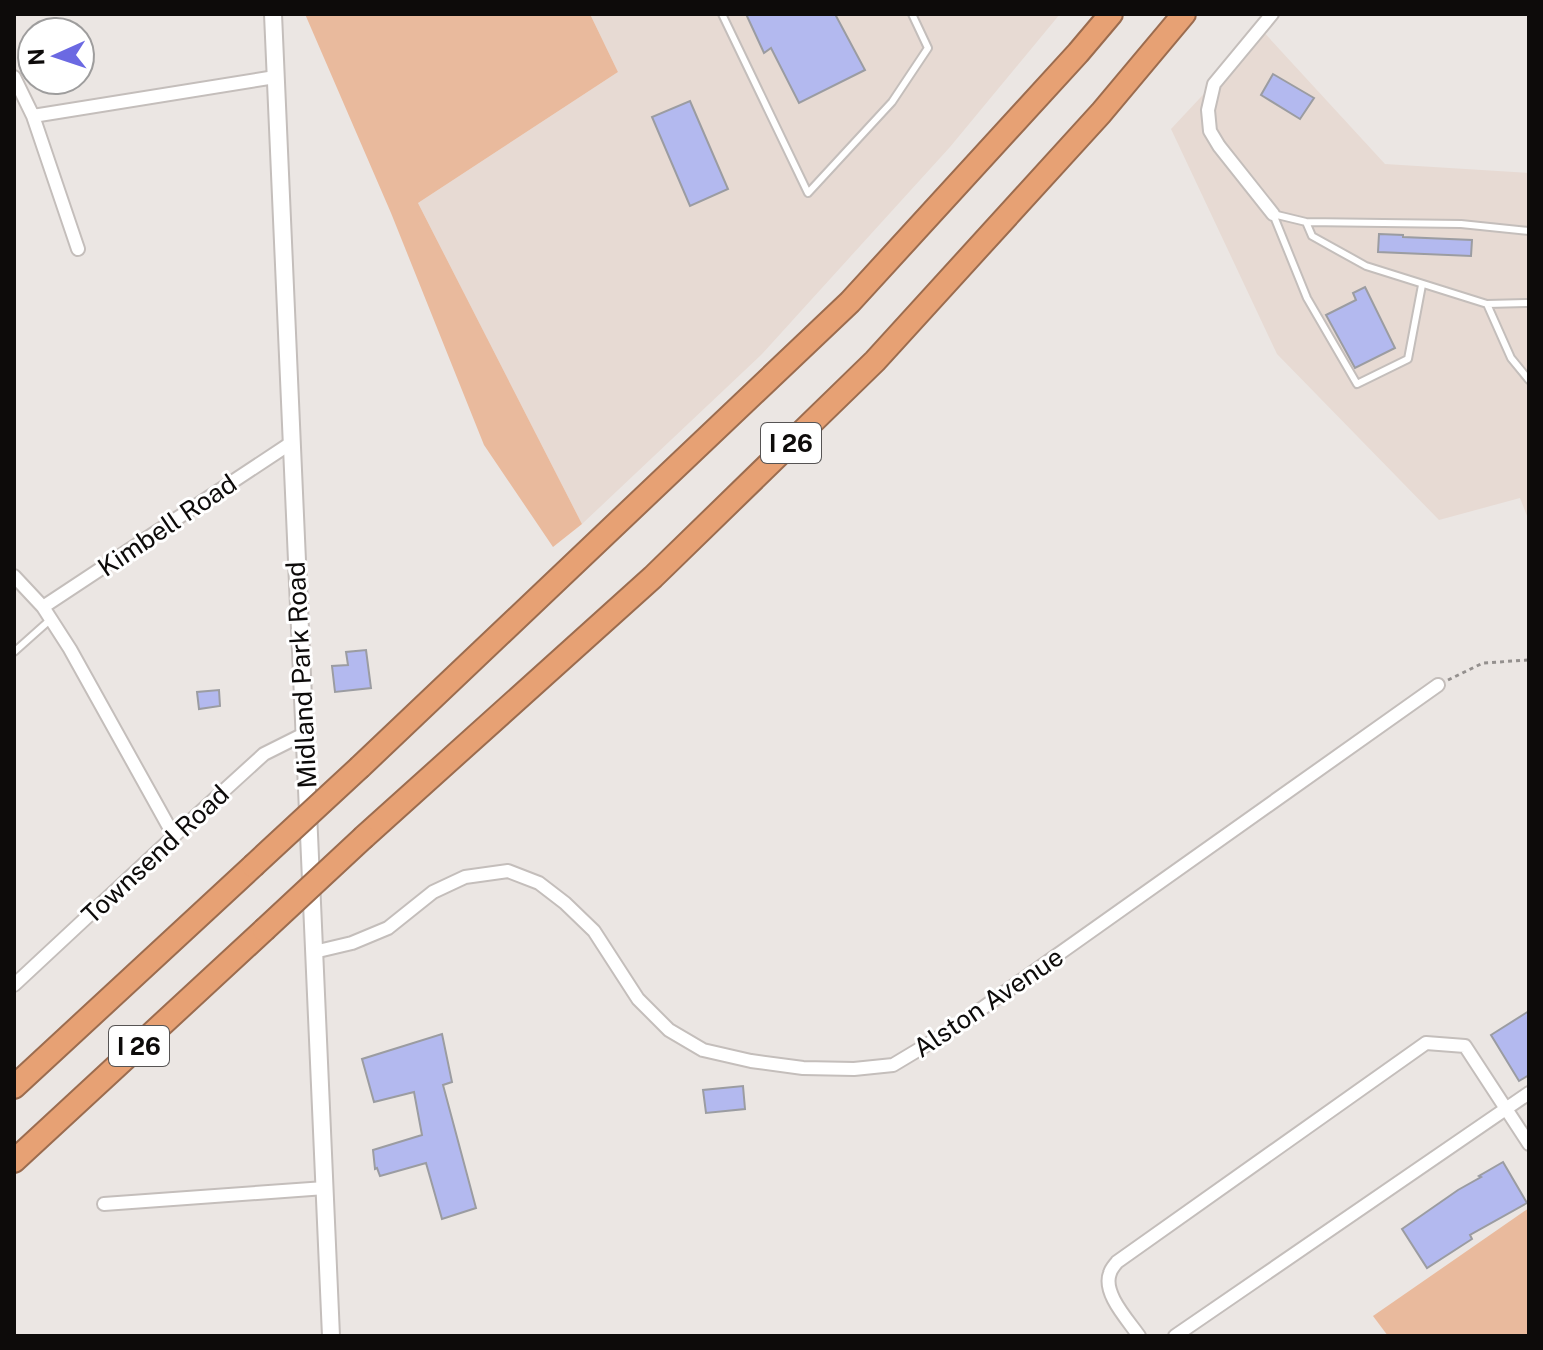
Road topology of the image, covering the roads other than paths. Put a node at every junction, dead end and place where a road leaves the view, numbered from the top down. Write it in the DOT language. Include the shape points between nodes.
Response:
graph roads {
  1 [pos="273,14"];
  2 [pos="722,14"];
  3 [pos="912,14"];
  4 [pos="1111,14"];
  5 [pos="1184,14"];
  6 [pos="1272,14"];
  7 [pos="275,77"];
  8 [pos="15,81"];
  9 [pos="33,116"];
  10 [pos="1273,214"];
  11 [pos="1306,222"];
  12 [pos="1529,231"];
  13 [pos="78,249"];
  14 [pos="1422,285"];
  15 [pos="1529,303"];
  16 [pos="1487,304"];
  17 [pos="1529,380"];
  18 [pos="291,443"];
  19 [pos="14,576"];
  20 [pos="47,613"];
  21 [pos="14,652"];
  22 [pos="1438,685"];
  23 [pos="304,734"];
  24 [pos="174,836"];
  25 [pos="314,952"];
  26 [pos="14,985"];
  27 [pos="14,1087"];
  28 [pos="1529,1093"];
  29 [pos="1507,1108"];
  30 [pos="1529,1144"];
  31 [pos="14,1161"];
  32 [pos="325,1188"];
  33 [pos="104,1204"];
  34 [pos="331,1336"];
  35 [pos="1139,1336"];
  36 [pos="1175,1336"];
  1 -- 7 [label="street, Midland Park Road"];
  2 -- 3 [label="lane" via="808,193 892,102 928,48"];
  4 -- 27 [label="highway, I 26, bridge" via="850,302"];
  5 -- 31 [label="highway, I 26, bridge" via="875,361 653,577"];
  6 -- 10 [label="street" via="1214,84 1208,110 1214,139"];
  7 -- 9 [label="street"];
  7 -- 18 [label="street, Midland Park Road"];
  8 -- 9 [label="street"];
  9 -- 13 [label="street"];
  10 -- 11 [label="lane"];
  10 -- 14 [label="lane" via="1307,298 1357,384 1408,359"];
  11 -- 12 [label="lane" via="1461,224"];
  11 -- 14 [label="lane" via="1312,236 1366,266"];
  14 -- 16 [label="lane"];
  15 -- 16 [label="lane"];
  16 -- 17 [label="lane" via="1511,358"];
  18 -- 20 [label="street, Kimbell Road"];
  18 -- 23 [label="street, Midland Park Road"];
  19 -- 20 [label="street"];
  20 -- 21 [label="lane"];
  20 -- 24 [label="street"];
  22 -- 25 [label="street, Alston Avenue" via="953,1029 893,1065 803,1068 703,1050 669,1030 638,999 594,931 565,903 539,883 508,871 465,877 433,892 388,928"];
  23 -- 24 [label="street, Townsend Road" via="264,754"];
  23 -- 25 [label="street, Midland Park Road"];
  24 -- 26 [label="street, Townsend Road"];
  25 -- 32 [label="street, Midland Park Road"];
  28 -- 29 [label="street"];
  29 -- 30 [label="street"];
  29 -- 35 [label="street" via="1465,1046 1426,1043 1117,1262 1108,1284 1111,1295"];
  29 -- 36 [label="street"];
  32 -- 33 [label="street"];
  32 -- 34 [label="street, Midland Park Road"];
}
